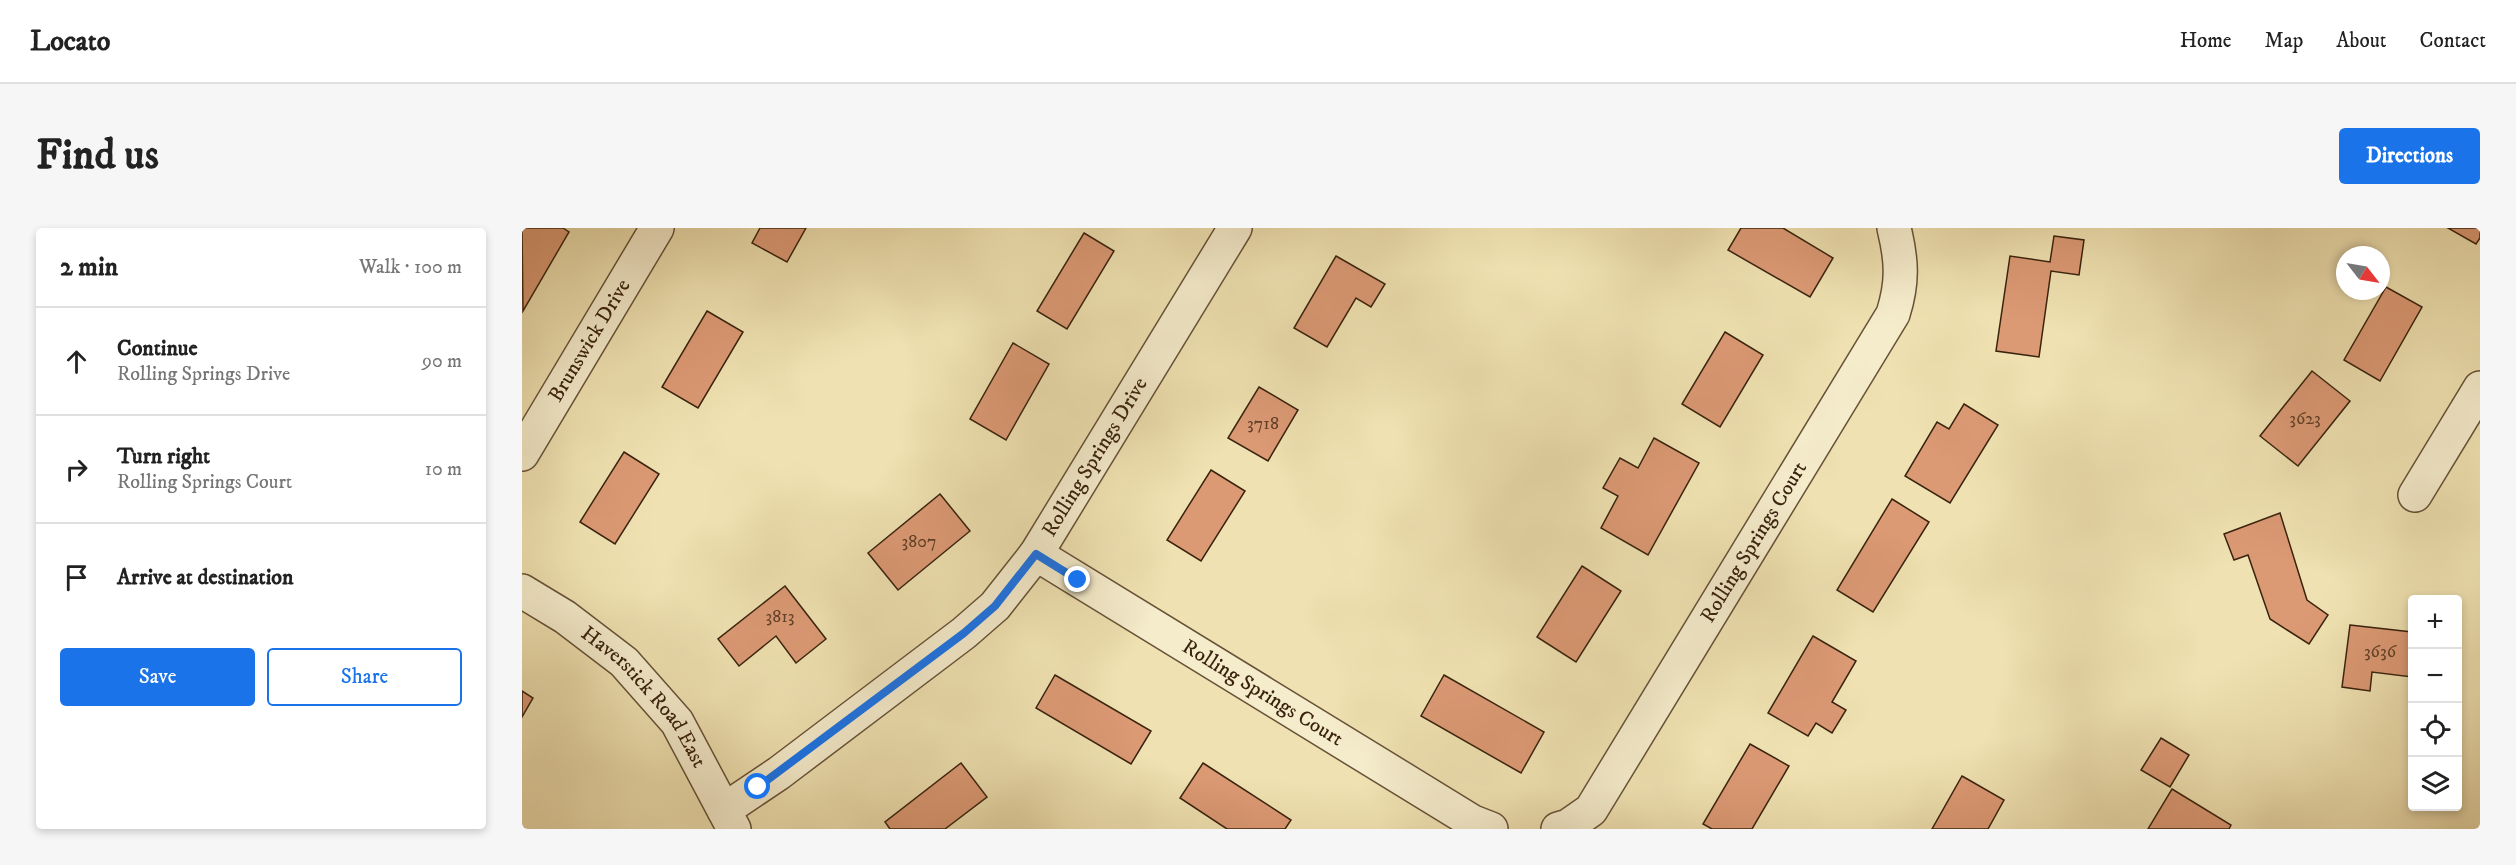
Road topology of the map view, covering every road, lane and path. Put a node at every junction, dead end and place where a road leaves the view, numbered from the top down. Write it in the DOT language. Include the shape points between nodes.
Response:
graph roads {
  1 [pos="657,228"];
  2 [pos="1235,228"];
  3 [pos="1894,228"];
  4 [pos="2480,388"];
  5 [pos="522,454"];
  6 [pos="2415,495"];
  7 [pos="1036,554"];
  8 [pos="522,591"];
  9 [pos="729,820"];
  10 [pos="1491,829"];
  11 [pos="1558,829"];
  1 -- 5 [label="street, Brunswick Drive"];
  2 -- 7 [label="street, Rolling Springs Drive"];
  3 -- 11 [label="street, Rolling Springs Court" via="1901,266 1893,314 1591,810"];
  4 -- 6 [label="street"];
  7 -- 9 [label="street, Rolling Springs Drive" via="995,606 964,633 778,773"];
  7 -- 10 [label="street, Rolling Springs Court" via="1473,822"];
  8 -- 9 [label="street, Haverstick Road East" via="565,617 624,662 677,722"];
}
